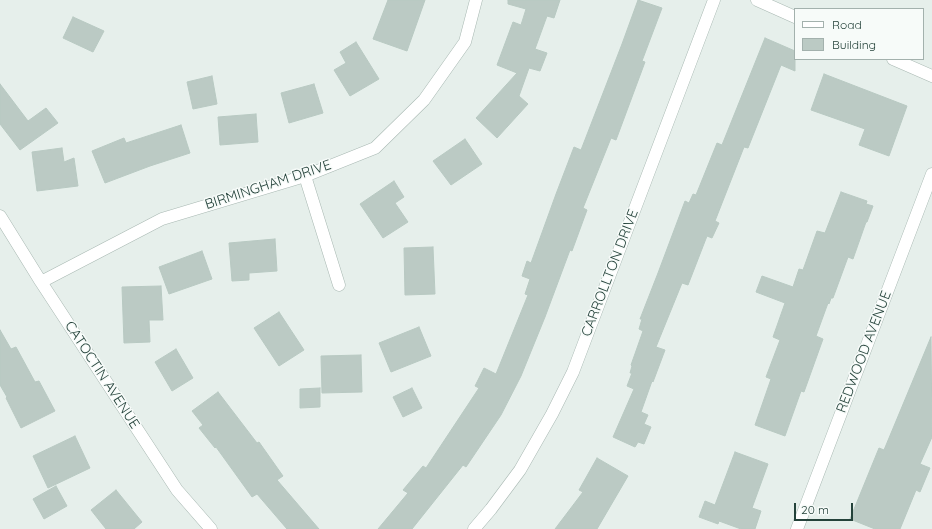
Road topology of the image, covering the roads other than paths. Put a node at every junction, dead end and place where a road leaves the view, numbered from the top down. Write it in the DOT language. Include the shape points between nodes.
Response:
graph roads {
  1 [pos="476,0"];
  2 [pos="714,0"];
  3 [pos="757,0"];
  4 [pos="794,16"];
  5 [pos="895,60"];
  6 [pos="932,76"];
  7 [pos="932,174"];
  8 [pos="305,176"];
  9 [pos="0,216"];
  10 [pos="41,282"];
  11 [pos="339,284"];
  12 [pos="211,529"];
  13 [pos="474,529"];
  14 [pos="797,529"];
  1 -- 8 [label="street, BIRMINGHAM DRIVE" via="465,42 424,100 375,148"];
  2 -- 13 [label="street, CARROLLTON DRIVE" via="573,372 520,470"];
  3 -- 4 [label="street"];
  5 -- 6 [label="street"];
  7 -- 14 [label="street, REDWOOD AVENUE"];
  8 -- 10 [label="street, BIRMINGHAM DRIVE" via="162,218"];
  8 -- 11 [label="street"];
  9 -- 10 [label="street, CATOCTIN AVENUE"];
  10 -- 12 [label="street, CATOCTIN AVENUE" via="177,490"];
}
